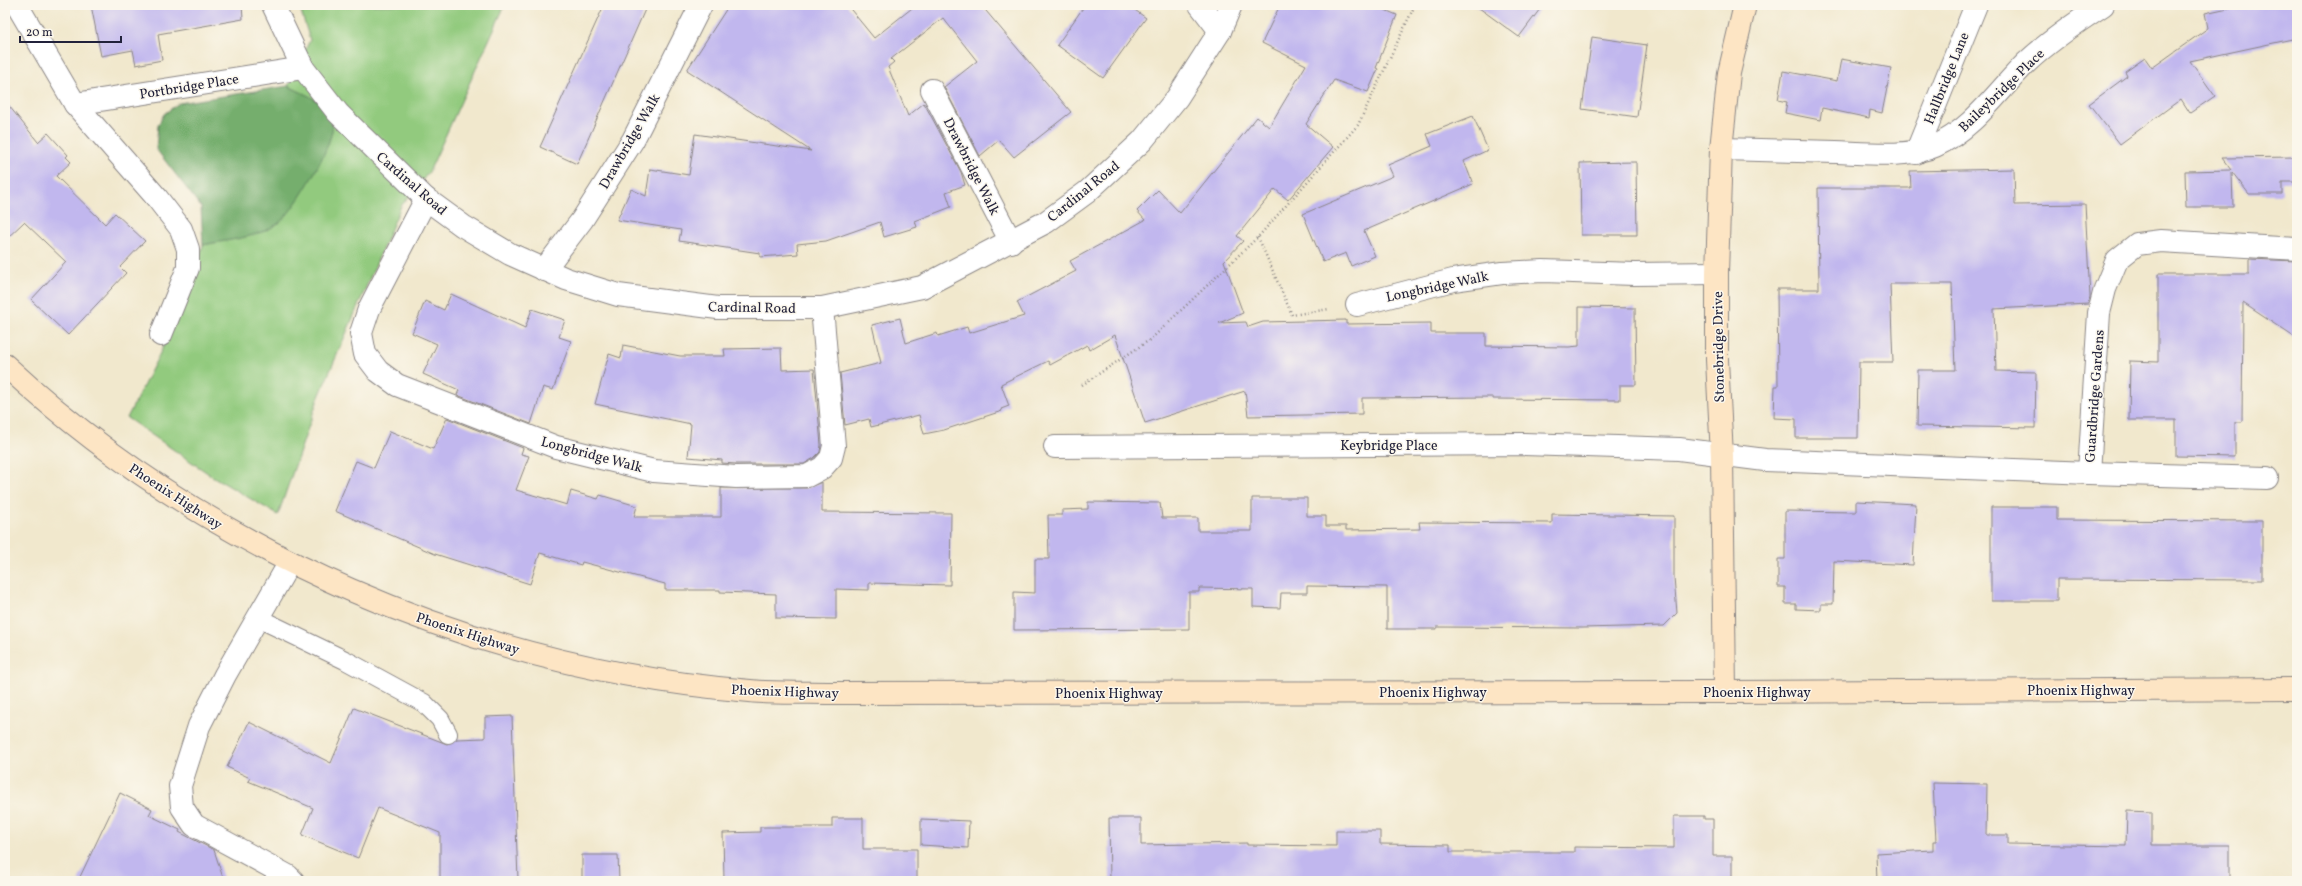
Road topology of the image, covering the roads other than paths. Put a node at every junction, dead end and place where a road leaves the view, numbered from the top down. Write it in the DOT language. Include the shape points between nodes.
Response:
graph roads {
  1 [pos="17,5"];
  2 [pos="273,5"];
  3 [pos="701,5"];
  4 [pos="1200,5"];
  5 [pos="1231,5"];
  6 [pos="1745,5"];
  7 [pos="1976,5"];
  8 [pos="2103,5"];
  9 [pos="1220,31"];
  10 [pos="303,68"];
  11 [pos="932,90"];
  12 [pos="75,104"];
  13 [pos="1721,149"];
  14 [pos="1916,152"];
  15 [pos="426,199"];
  16 [pos="1011,242"];
  17 [pos="2297,249"];
  18 [pos="544,270"];
  19 [pos="1717,273"];
  20 [pos="1357,305"];
  21 [pos="822,308"];
  22 [pos="161,335"];
  23 [pos="5,365"];
  24 [pos="1055,447"];
  25 [pos="1722,456"];
  26 [pos="2089,474"];
  27 [pos="2267,478"];
  28 [pos="290,562"];
  29 [pos="258,618"];
  30 [pos="2297,689"];
  31 [pos="1725,692"];
  32 [pos="448,734"];
  33 [pos="293,881"];
  1 -- 12 [label="street"];
  2 -- 10 [label="street, Cardinal Road"];
  3 -- 18 [label="street, Drawbridge Walk" via="633,140 582,220"];
  4 -- 9 [label="street"];
  5 -- 9 [label="street, Cardinal Road"];
  6 -- 13 [label="main road, Stonebridge Drive" via="1729,73"];
  7 -- 14 [label="street, Hallbridge Lane"];
  8 -- 14 [label="street, Baileybridge Place" via="2027,63 1959,132 1935,146"];
  9 -- 16 [label="street, Cardinal Road" via="1177,98 1142,141 1087,192 1046,222"];
  10 -- 12 [label="street, Portbridge Place"];
  10 -- 15 [label="street, Cardinal Road" via="338,113"];
  11 -- 16 [label="street, Drawbridge Walk"];
  12 -- 22 [label="street" via="181,229 188,249 188,268"];
  13 -- 14 [label="street, Baileybridge Place"];
  13 -- 19 [label="main road, Stonebridge Drive"];
  15 -- 18 [label="street, Cardinal Road" via="510,254"];
  15 -- 21 [label="street, Longbridge Walk" via="369,309 361,333 365,354 378,371 397,385 556,447 654,471 736,476 807,476 822,468 831,458 834,446"];
  16 -- 21 [label="street, Cardinal Road" via="922,287"];
  17 -- 26 [label="street, Guardbridge Gardens" via="2161,241 2137,244 2117,260 2105,289 2099,313"];
  18 -- 21 [label="street, Cardinal Road" via="618,295 718,308"];
  19 -- 20 [label="street, Longbridge Walk" via="1502,273 1453,280"];
  19 -- 25 [label="main road, Stonebridge Drive" via="1717,360"];
  23 -- 28 [label="main road, Phoenix Highway" via="48,405 152,483 251,543"];
  24 -- 25 [label="street, Keybridge Place" via="1524,444 1679,449"];
  25 -- 26 [label="street, Guardbridge Gardens"];
  25 -- 31 [label="main road, Stonebridge Drive"];
  26 -- 27 [label="street"];
  28 -- 29 [label="street"];
  28 -- 31 [label="main road, Phoenix Highway" via="344,588 430,622 543,656 652,680 751,692"];
  29 -- 32 [label="lane" via="345,660 424,703 440,719"];
  29 -- 33 [label="street" via="199,726 180,786 182,807 194,825"];
  30 -- 31 [label="main road, Phoenix Highway"];
}
